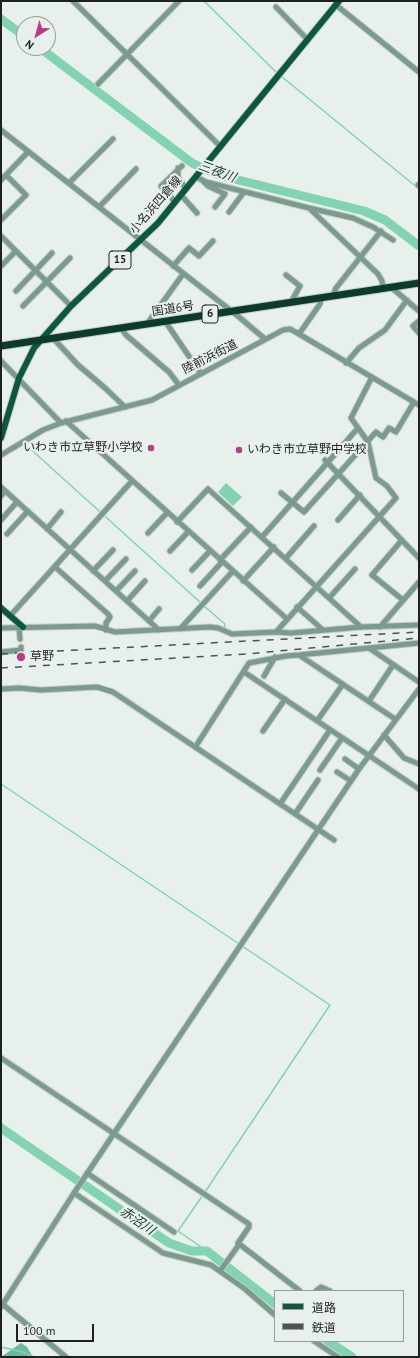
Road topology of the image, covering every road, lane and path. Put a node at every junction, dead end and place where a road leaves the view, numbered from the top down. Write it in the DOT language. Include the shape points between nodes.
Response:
graph roads {
  1 [pos="73,1"];
  2 [pos="179,1"];
  3 [pos="337,3"];
  4 [pos="276,7"];
  5 [pos="308,39"];
  6 [pos="126,54"];
  7 [pos="419,72"];
  8 [pos="98,84"];
  9 [pos="1,130"];
  10 [pos="113,139"];
  11 [pos="220,146"];
  12 [pos="28,152"];
  13 [pos="136,169"];
  14 [pos="6,175"];
  15 [pos="196,177"];
  16 [pos="1,180"];
  17 [pos="202,180"];
  18 [pos="69,183"];
  19 [pos="186,189"];
  20 [pos="244,192"];
  21 [pos="181,195"];
  22 [pos="175,202"];
  23 [pos="99,207"];
  24 [pos="215,207"];
  25 [pos="309,208"];
  26 [pos="229,212"];
  27 [pos="197,213"];
  28 [pos="1,220"];
  29 [pos="380,231"];
  30 [pos="1,236"];
  31 [pos="394,240"];
  32 [pos="140,241"];
  33 [pos="213,241"];
  34 [pos="16,251"];
  35 [pos="52,253"];
  36 [pos="70,258"];
  37 [pos="360,258"];
  38 [pos="1,266"];
  39 [pos="173,266"];
  40 [pos="35,270"];
  41 [pos="183,274"];
  42 [pos="286,275"];
  43 [pos="47,282"];
  44 [pos="419,283"];
  45 [pos="387,287"];
  46 [pos="16,290"];
  47 [pos="333,296"];
  48 [pos="321,298"];
  49 [pos="406,300"];
  50 [pos="291,302"];
  51 [pos="23,306"];
  52 [pos="71,306"];
  53 [pos="230,311"];
  54 [pos="419,311"];
  55 [pos="165,321"];
  56 [pos="419,321"];
  57 [pos="146,324"];
  58 [pos="121,328"];
  59 [pos="419,333"];
  60 [pos="299,334"];
  61 [pos="53,338"];
  62 [pos="265,339"];
  63 [pos="40,340"];
  64 [pos="1,346"];
  65 [pos="1,361"];
  66 [pos="346,363"];
  67 [pos="202,374"];
  68 [pos="372,377"];
  69 [pos="19,378"];
  70 [pos="179,384"];
  71 [pos="417,403"];
  72 [pos="125,407"];
  73 [pos="66,421"];
  74 [pos="61,423"];
  75 [pos="3,424"];
  76 [pos="358,428"];
  77 [pos="1,438"];
  78 [pos="368,442"];
  79 [pos="1,455"];
  80 [pos="327,461"];
  81 [pos="339,473"];
  82 [pos="132,481"];
  83 [pos="3,489"];
  84 [pos="281,493"];
  85 [pos="360,495"];
  86 [pos="1,496"];
  87 [pos="17,502"];
  88 [pos="292,502"];
  89 [pos="28,511"];
  90 [pos="61,512"];
  91 [pos="167,513"];
  92 [pos="380,515"];
  93 [pos="1,520"];
  94 [pos="338,520"];
  95 [pos="178,522"];
  96 [pos="314,526"];
  97 [pos="251,527"];
  98 [pos="47,529"];
  99 [pos="188,532"];
  100 [pos="148,533"];
  101 [pos="7,534"];
  102 [pos="262,536"];
  103 [pos="402,540"];
  104 [pos="274,547"];
  105 [pos="70,550"];
  106 [pos="113,550"];
  107 [pos="170,551"];
  108 [pos="210,551"];
  109 [pos="286,558"];
  110 [pos="419,558"];
  111 [pos="126,559"];
  112 [pos="221,561"];
  113 [pos="55,567"];
  114 [pos="355,569"];
  115 [pos="192,570"];
  116 [pos="94,571"];
  117 [pos="135,571"];
  118 [pos="233,571"];
  119 [pos="105,581"];
  120 [pos="145,581"];
  121 [pos="243,581"];
  122 [pos="419,582"];
  123 [pos="200,586"];
  124 [pos="316,586"];
  125 [pos="116,591"];
  126 [pos="329,598"];
  127 [pos="403,600"];
  128 [pos="127,601"];
  129 [pos="297,607"];
  130 [pos="1,608"];
  131 [pos="159,610"];
  132 [pos="10,616"];
  133 [pos="287,619"];
  134 [pos="149,621"];
  135 [pos="419,625"];
  136 [pos="21,627"];
  137 [pos="361,627"];
  138 [pos="380,627"];
  139 [pos="1,628"];
  140 [pos="180,629"];
  141 [pos="106,630"];
  142 [pos="159,630"];
  143 [pos="323,630"];
  144 [pos="276,632"];
  145 [pos="20,639"];
  146 [pos="419,643"];
  147 [pos="21,647"];
  148 [pos="369,648"];
  149 [pos="1,652"];
  150 [pos="299,655"];
  151 [pos="276,657"];
  152 [pos="393,665"];
  153 [pos="244,672"];
  154 [pos="264,676"];
  155 [pos="419,682"];
  156 [pos="343,684"];
  157 [pos="1,689"];
  158 [pos="418,692"];
  159 [pos="285,699"];
  160 [pos="369,701"];
  161 [pos="395,719"];
  162 [pos="317,721"];
  163 [pos="330,730"];
  164 [pos="263,731"];
  165 [pos="384,734"];
  166 [pos="342,738"];
  167 [pos="196,746"];
  168 [pos="369,756"];
  169 [pos="345,759"];
  170 [pos="419,764"];
  171 [pos="359,769"];
  172 [pos="320,770"];
  173 [pos="337,772"];
  174 [pos="318,780"];
  175 [pos="351,781"];
  176 [pos="419,789"];
  177 [pos="280,804"];
  178 [pos="295,814"];
  179 [pos="319,829"];
  180 [pos="334,840"];
  181 [pos="1,1058"];
  182 [pos="114,1134"];
  183 [pos="86,1174"];
  184 [pos="75,1191"];
  185 [pos="174,1232"];
  186 [pos="238,1243"];
  187 [pos="223,1267"];
  188 [pos="299,1290"];
  189 [pos="317,1290"];
  190 [pos="328,1290"];
  191 [pos="1,1305"];
  192 [pos="274,1314"];
  193 [pos="316,1342"];
  194 [pos="66,1357"];
  195 [pos="338,1357"];
  1 -- 6 [label="street"];
  2 -- 6 [label="street"];
  3 -- 5 [label="main road, 小名浜四倉線 / 15"];
  3 -- 7 [label="street"];
  4 -- 5 [label="street"];
  5 -- 11 [label="main road, 小名浜四倉線 / 15"];
  6 -- 8 [label="street"];
  6 -- 11 [label="street"];
  9 -- 12 [label="street"];
  10 -- 18 [label="street"];
  11 -- 15 [label="main road, 小名浜四倉線 / 15"];
  12 -- 14 [label="street"];
  12 -- 18 [label="street"];
  13 -- 23 [label="street"];
  14 -- 16 [label="street"];
  14 -- 28 [label="street" via="26,195"];
  15 -- 17 [label="street"];
  15 -- 19 [label="main road, 小名浜四倉線 / 15"];
  17 -- 20 [label="street"];
  17 -- 24 [label="street" via="208,186 225,194"];
  18 -- 23 [label="street"];
  19 -- 21 [label="main road, 小名浜四倉線 / 15"];
  19 -- 22 [label="street" via="178,177 180,167 161,186"];
  20 -- 25 [label="street"];
  20 -- 26 [label="street"];
  21 -- 22 [label="main road, 小名浜四倉線 / 15"];
  21 -- 27 [label="street"];
  22 -- 32 [label="main road, 小名浜四倉線 / 15"];
  23 -- 32 [label="street"];
  25 -- 29 [label="street" via="353,218"];
  25 -- 37 [label="street"];
  29 -- 31 [label="street"];
  29 -- 37 [label="street"];
  30 -- 34 [label="street"];
  32 -- 39 [label="street"];
  32 -- 52 [label="main road, 小名浜四倉線 / 15"];
  33 -- 39 [label="street" via="199,256 189,248"];
  34 -- 38 [label="street"];
  34 -- 40 [label="street"];
  35 -- 40 [label="street"];
  36 -- 43 [label="street"];
  37 -- 45 [label="street" via="378,274"];
  37 -- 47 [label="street" via="336,288"];
  39 -- 41 [label="street"];
  40 -- 43 [label="street"];
  40 -- 46 [label="street"];
  41 -- 53 [label="street"];
  41 -- 57 [label="street"];
  42 -- 50 [label="street" via="300,286"];
  43 -- 51 [label="street"];
  43 -- 52 [label="street"];
  44 -- 45 [label="highway, 国道6号 / 6"];
  45 -- 47 [label="highway, 国道6号 / 6"];
  45 -- 49 [label="street"];
  47 -- 48 [label="highway, 国道6号 / 6"];
  48 -- 50 [label="highway, 国道6号 / 6"];
  48 -- 60 [label="street" via="320,304"];
  49 -- 54 [label="street"];
  49 -- 66 [label="street" via="385,330 359,348"];
  50 -- 53 [label="highway, 国道6号 / 6"];
  52 -- 63 [label="main road, 小名浜四倉線 / 15"];
  53 -- 55 [label="highway, 国道6号 / 6"];
  53 -- 62 [label="street"];
  55 -- 57 [label="highway, 国道6号 / 6"];
  55 -- 67 [label="street"];
  56 -- 59 [label="street" via="413,326"];
  57 -- 58 [label="highway, 国道6号 / 6"];
  58 -- 61 [label="highway, 国道6号 / 6"];
  58 -- 70 [label="street" via="170,372"];
  60 -- 62 [label="street, 陸前浜街道" via="290,329 283,330"];
  60 -- 66 [label="street, 陸前浜街道"];
  61 -- 63 [label="highway, 国道6号 / 6"];
  61 -- 72 [label="street"];
  62 -- 67 [label="street, 陸前浜街道"];
  63 -- 64 [label="highway, 国道6号 / 6"];
  63 -- 69 [label="main road, 小名浜四倉線"];
  65 -- 69 [label="street"];
  66 -- 68 [label="street, 陸前浜街道"];
  67 -- 70 [label="street, 陸前浜街道"];
  68 -- 71 [label="street, 陸前浜街道"];
  68 -- 76 [label="street" via="351,418"];
  69 -- 74 [label="street"];
  69 -- 75 [label="main road, 小名浜四倉線"];
  70 -- 72 [label="street, 陸前浜街道" via="152,400"];
  71 -- 78 [label="street" via="396,432 389,428 383,437 376,432"];
  72 -- 73 [label="street, 陸前浜街道"];
  73 -- 74 [label="street, 陸前浜街道"];
  73 -- 82 [label="street"];
  74 -- 79 [label="street, 陸前浜街道" via="42,430"];
  75 -- 77 [label="main road, 小名浜四倉線"];
  76 -- 78 [label="street"];
  76 -- 80 [label="street"];
  78 -- 81 [label="street"];
  78 -- 92 [label="street" via="376,478 396,498"];
  80 -- 81 [label="street"];
  80 -- 88 [label="street"];
  81 -- 85 [label="street"];
  81 -- 88 [label="street" via="304,512"];
  82 -- 91 [label="street"];
  82 -- 105 [label="street"];
  83 -- 86 [label="street"];
  83 -- 87 [label="street"];
  84 -- 88 [label="street"];
  85 -- 92 [label="street"];
  85 -- 94 [label="street"];
  87 -- 89 [label="street"];
  87 -- 93 [label="street"];
  88 -- 102 [label="street"];
  89 -- 98 [label="street"];
  89 -- 101 [label="street"];
  90 -- 98 [label="street"];
  91 -- 95 [label="street"];
  91 -- 100 [label="street"];
  92 -- 103 [label="street"];
  92 -- 124 [label="street"];
  95 -- 97 [label="street" via="208,489"];
  95 -- 99 [label="street"];
  96 -- 109 [label="street"];
  97 -- 102 [label="street"];
  97 -- 112 [label="street"];
  98 -- 105 [label="street"];
  99 -- 107 [label="street"];
  99 -- 108 [label="street"];
  102 -- 104 [label="street"];
  103 -- 110 [label="street"];
  103 -- 127 [label="street" via="372,575"];
  104 -- 109 [label="street"];
  104 -- 121 [label="street"];
  105 -- 113 [label="street"];
  105 -- 116 [label="street"];
  106 -- 116 [label="street"];
  108 -- 112 [label="street"];
  108 -- 115 [label="street"];
  109 -- 124 [label="street"];
  111 -- 119 [label="street"];
  112 -- 118 [label="street"];
  112 -- 123 [label="street"];
  113 -- 132 [label="street"];
  113 -- 141 [label="street" via="108,614 110,617 106,623"];
  114 -- 126 [label="street"];
  116 -- 119 [label="street"];
  117 -- 125 [label="street"];
  118 -- 121 [label="street"];
  118 -- 140 [label="street"];
  119 -- 125 [label="street"];
  120 -- 128 [label="street"];
  121 -- 133 [label="street"];
  122 -- 127 [label="street"];
  124 -- 126 [label="street"];
  124 -- 129 [label="street"];
  125 -- 128 [label="street"];
  126 -- 137 [label="street"];
  127 -- 138 [label="street"];
  128 -- 134 [label="street"];
  129 -- 133 [label="street"];
  129 -- 143 [label="street"];
  130 -- 132 [label="main road"];
  131 -- 134 [label="street"];
  132 -- 136 [label="main road"];
  133 -- 144 [label="street"];
  134 -- 142 [label="street"];
  135 -- 138 [label="street"];
  136 -- 139 [label="street"];
  136 -- 141 [label="street" via="95,626"];
  136 -- 145 [label="street"];
  137 -- 138 [label="street"];
  137 -- 143 [label="street"];
  140 -- 142 [label="street"];
  140 -- 144 [label="street" via="218,628 232,634"];
  141 -- 142 [label="street"];
  143 -- 144 [label="street"];
  146 -- 148 [label="street"];
  147 -- 149 [label="street" via="21,650"];
  148 -- 150 [label="street"];
  148 -- 152 [label="street"];
  150 -- 151 [label="street"];
  150 -- 156 [label="street"];
  151 -- 153 [label="street" via="251,661"];
  151 -- 154 [label="street"];
  152 -- 155 [label="street"];
  152 -- 160 [label="street"];
  153 -- 159 [label="street"];
  153 -- 167 [label="street"];
  156 -- 160 [label="street"];
  156 -- 162 [label="street"];
  157 -- 167 [label="street" via="105,688 122,696"];
  158 -- 161 [label="street"];
  159 -- 162 [label="street"];
  159 -- 164 [label="street"];
  160 -- 161 [label="street"];
  161 -- 165 [label="street"];
  162 -- 163 [label="street"];
  163 -- 166 [label="street"];
  163 -- 177 [label="street"];
  165 -- 168 [label="street"];
  165 -- 170 [label="street" via="404,758"];
  166 -- 168 [label="street"];
  166 -- 172 [label="street"];
  167 -- 177 [label="street"];
  168 -- 171 [label="street"];
  168 -- 176 [label="street"];
  169 -- 171 [label="street"];
  171 -- 175 [label="street"];
  173 -- 175 [label="street"];
  174 -- 178 [label="street"];
  175 -- 179 [label="street"];
  177 -- 178 [label="street"];
  178 -- 179 [label="street"];
  179 -- 180 [label="street"];
  179 -- 182 [label="street"];
  181 -- 182 [label="street"];
  182 -- 183 [label="street"];
  182 -- 186 [label="street" via="249,1224"];
  183 -- 184 [label="street"];
  183 -- 185 [label="street"];
  184 -- 187 [label="street" via="163,1253"];
  184 -- 191 [label="street"];
  186 -- 187 [label="street"];
  186 -- 188 [label="street"];
  187 -- 192 [label="street"];
  189 -- 190 [label="street" via="321,1287"];
  191 -- 194 [label="street"];
  193 -- 195 [label="street"];
}
